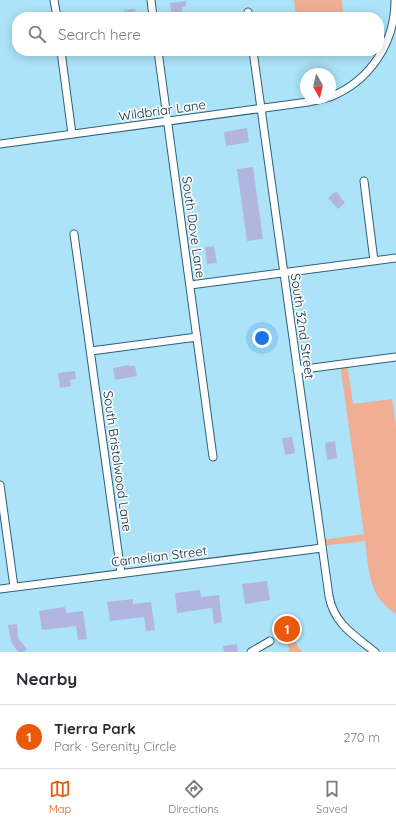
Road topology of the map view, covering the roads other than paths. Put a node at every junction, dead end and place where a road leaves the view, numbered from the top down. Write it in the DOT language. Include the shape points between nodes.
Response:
graph roads {
  1 [pos="54,0"];
  2 [pos="151,0"];
  3 [pos="395,0"];
  4 [pos="56,12"];
  5 [pos="152,12"];
  6 [pos="384,48"];
  7 [pos="62,56"];
  8 [pos="159,56"];
  9 [pos="255,56"];
  10 [pos="380,56"];
  11 [pos="336,94"];
  12 [pos="300,103"];
  13 [pos="261,109"];
  14 [pos="167,121"];
  15 [pos="72,134"];
  16 [pos="0,144"];
  17 [pos="364,182"];
  18 [pos="74,234"];
  19 [pos="396,258"];
  20 [pos="374,261"];
  21 [pos="284,273"];
  22 [pos="190,285"];
  23 [pos="197,337"];
  24 [pos="90,351"];
  25 [pos="396,357"];
  26 [pos="297,370"];
  27 [pos="214,457"];
  28 [pos="0,485"];
  29 [pos="322,548"];
  30 [pos="121,574"];
  31 [pos="14,588"];
  32 [pos="0,589"];
  33 [pos="270,641"];
  34 [pos="251,652"];
  35 [pos="375,652"];
  1 -- 4 [label="street"];
  2 -- 5 [label="street"];
  3 -- 6 [label="street" via="394,20"];
  7 -- 15 [label="street"];
  8 -- 14 [label="street, South Dove Lane"];
  9 -- 13 [label="street, South 32nd Street"];
  10 -- 11 [label="street" via="366,74"];
  12 -- 13 [label="street, Wildbriar Lane"];
  13 -- 14 [label="street, Wildbriar Lane"];
  13 -- 21 [label="street, South 32nd Street"];
  14 -- 15 [label="street, Wildbriar Lane"];
  14 -- 22 [label="street, South Dove Lane"];
  15 -- 16 [label="street, Wildbriar Lane"];
  17 -- 20 [label="street"];
  18 -- 24 [label="street, South Bristolwood Lane"];
  19 -- 20 [label="street"];
  20 -- 21 [label="street"];
  21 -- 22 [label="street"];
  21 -- 26 [label="street, South 32nd Street"];
  22 -- 23 [label="street, South Dove Lane"];
  23 -- 24 [label="street"];
  23 -- 27 [label="street, South Dove Lane"];
  24 -- 30 [label="street, South Bristolwood Lane"];
  25 -- 26 [label="street"];
  26 -- 29 [label="street, South 32nd Street"];
  28 -- 31 [label="street"];
  29 -- 30 [label="street, Carnelian Street"];
  29 -- 35 [label="street, South 32nd Street" via="334,613 346,630"];
  30 -- 31 [label="street, Carnelian Street"];
  31 -- 32 [label="street, Carnelian Street"];
  33 -- 34 [label="street"];
}
